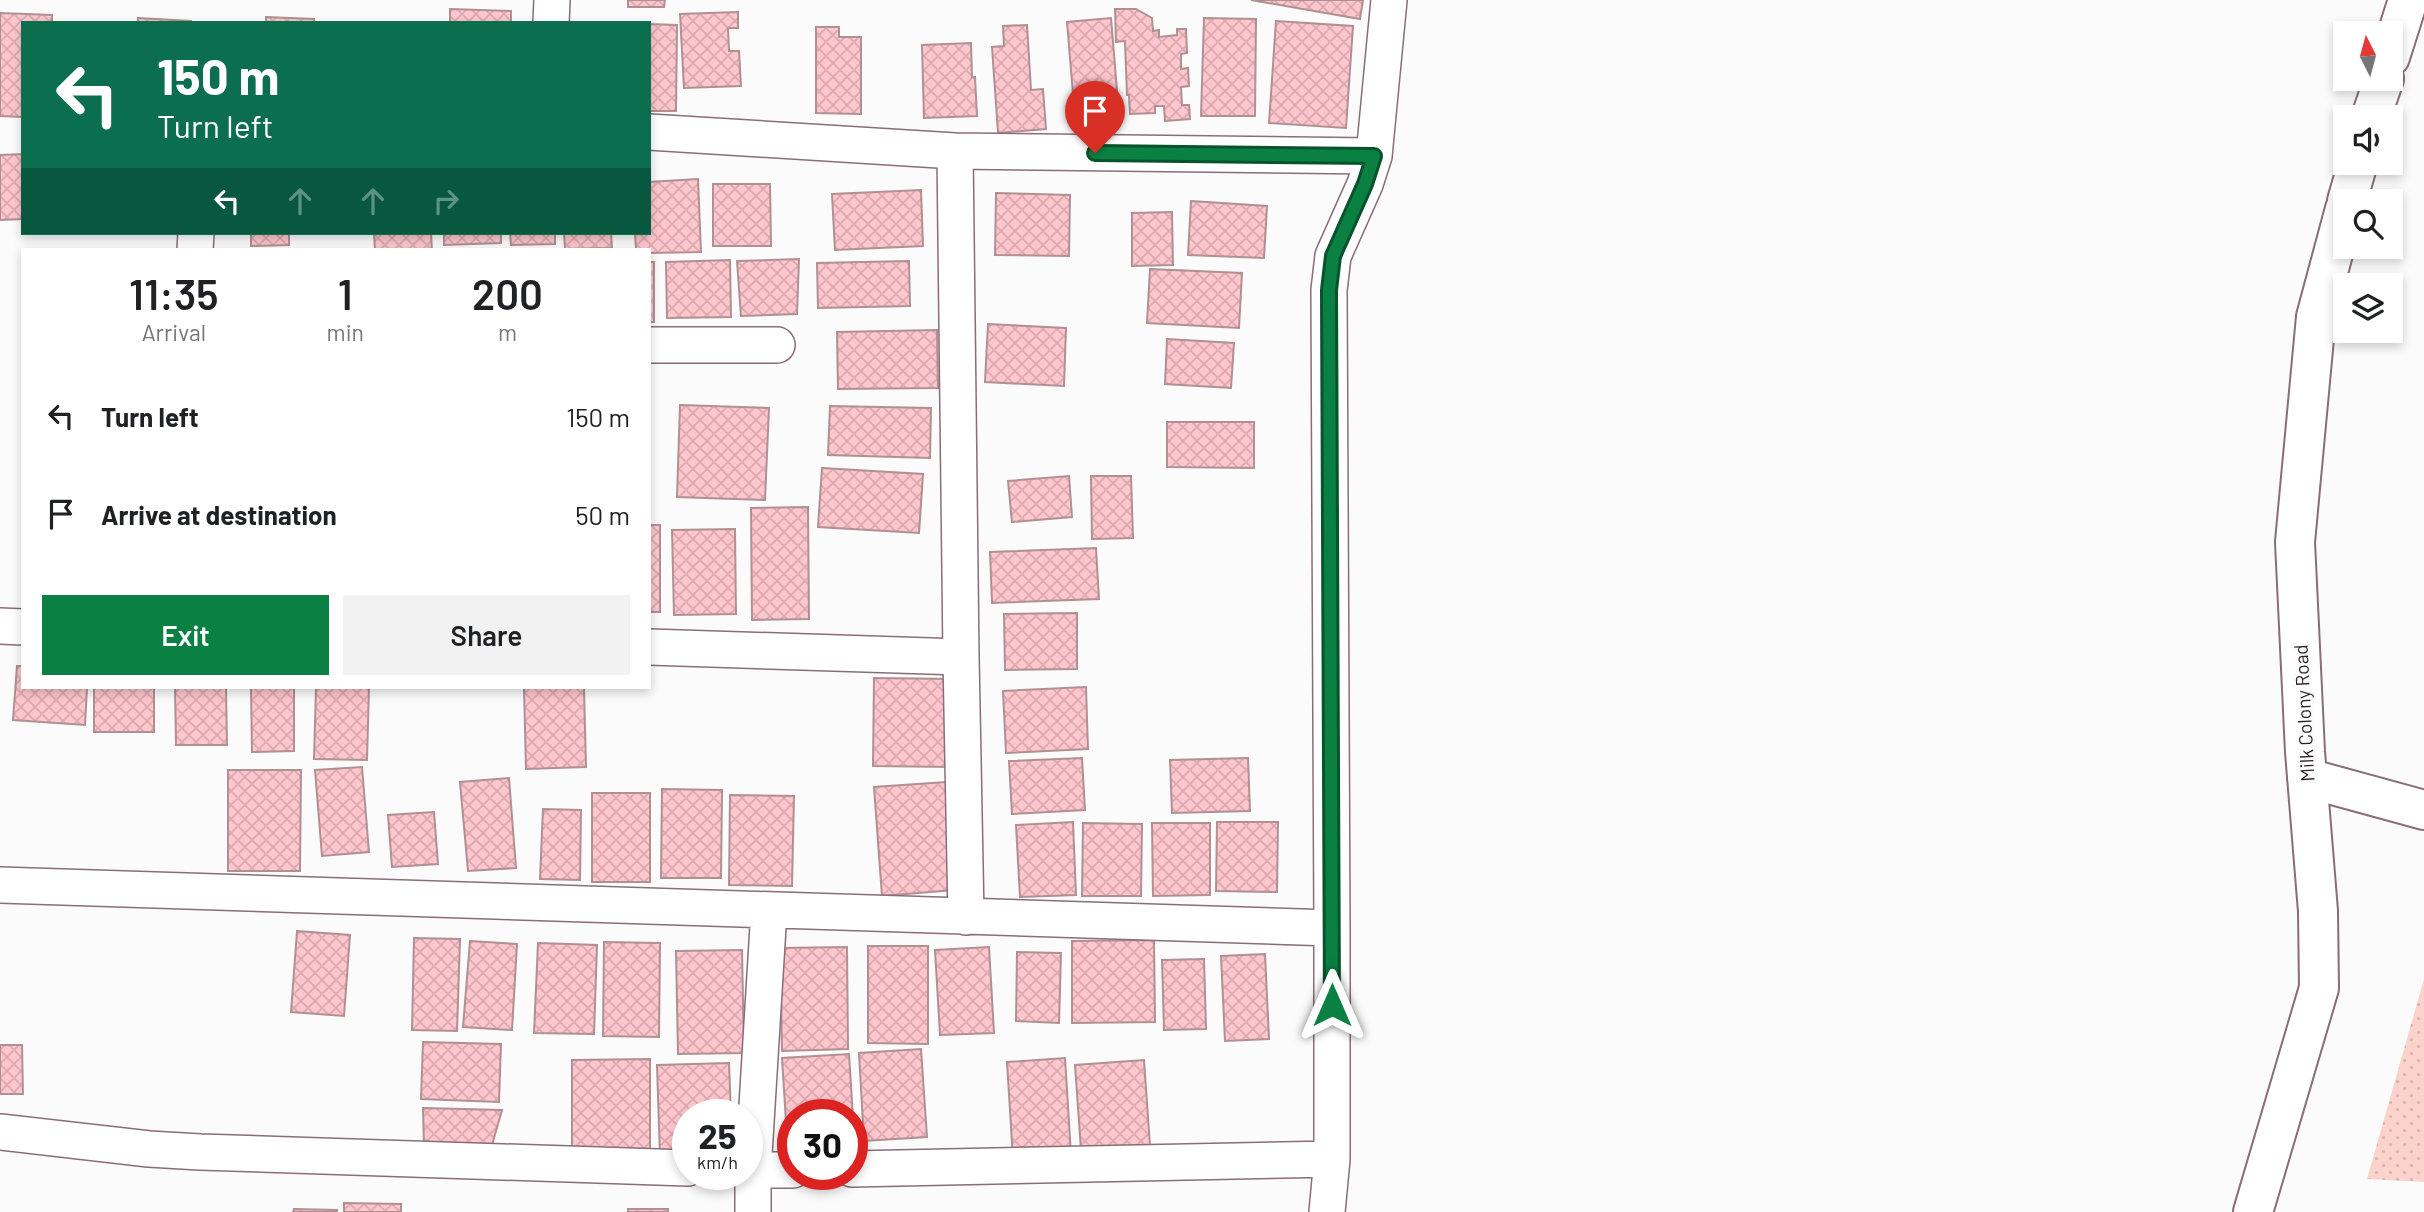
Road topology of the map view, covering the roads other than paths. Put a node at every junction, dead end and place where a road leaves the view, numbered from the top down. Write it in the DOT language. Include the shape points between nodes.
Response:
graph roads {
  1 [pos="552,0"];
  2 [pos="1389,0"];
  3 [pos="2408,0"];
  4 [pos="551,21"];
  5 [pos="2401,21"];
  6 [pos="651,132"];
  7 [pos="955,151"];
  8 [pos="1374,156"];
  9 [pos="2333,254"];
  10 [pos="651,345"];
  11 [pos="776,345"];
  12 [pos="0,626"];
  13 [pos="21,627"];
  14 [pos="651,647"];
  15 [pos="961,657"];
  16 [pos="2307,778"];
  17 [pos="2424,810"];
  18 [pos="0,885"];
  19 [pos="769,910"];
  20 [pos="966,917"];
  21 [pos="1332,928"];
  22 [pos="755,1099"];
  23 [pos="0,1132"];
  24 [pos="1332,1159"];
  25 [pos="672,1167"];
  26 [pos="868,1169"];
  27 [pos="751,1190"];
  28 [pos="753,1212"];
  29 [pos="1326,1212"];
  30 [pos="2253,1212"];
  1 -- 4 [label="street"];
  2 -- 8 [label="street"];
  3 -- 5 [label="main road"];
  6 -- 7 [label="street"];
  7 -- 8 [label="street"];
  7 -- 15 [label="street"];
  8 -- 21 [label="street" via="1333,256 1329,290"];
  9 -- 16 [label="main road, Milk Colony Road" via="2316,317 2295,542"];
  10 -- 11 [label="street"];
  12 -- 13 [label="street"];
  14 -- 15 [label="street"];
  15 -- 20 [label="street"];
  16 -- 17 [label="main road"];
  16 -- 30 [label="main road, Milk Colony Road" via="2319,988"];
  18 -- 19 [label="street"];
  19 -- 20 [label="street"];
  19 -- 22 [label="street"];
  20 -- 21 [label="street"];
  21 -- 24 [label="street"];
  23 -- 25 [label="street" via="200,1152"];
  24 -- 26 [label="street"];
  24 -- 29 [label="street"];
  27 -- 28 [label="street"];
}
